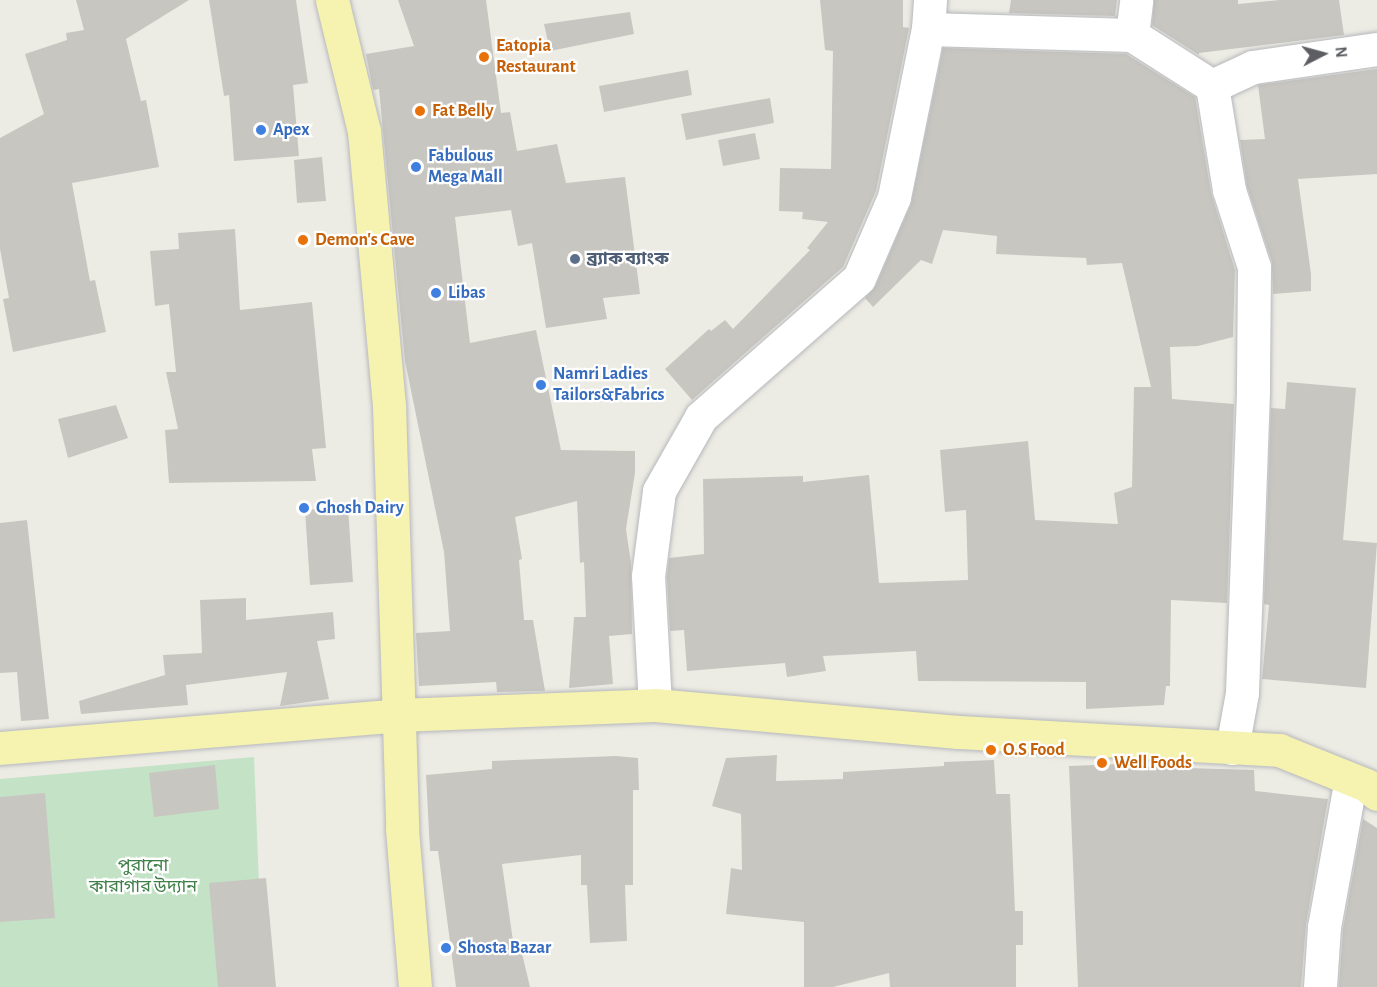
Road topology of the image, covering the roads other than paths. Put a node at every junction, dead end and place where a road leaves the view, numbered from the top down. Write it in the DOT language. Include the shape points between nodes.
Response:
graph roads {
  1 [pos="332,0"];
  2 [pos="1136,0"];
  3 [pos="929,14"];
  4 [pos="1132,35"];
  5 [pos="1377,49"];
  6 [pos="1212,86"];
  7 [pos="656,705"];
  8 [pos="398,715"];
  9 [pos="0,748"];
  10 [pos="1232,748"];
  11 [pos="1364,787"];
  12 [pos="415,987"];
  13 [pos="1320,987"];
  1 -- 8 [label="main road" via="364,131 389,405"];
  2 -- 4 [label="street"];
  3 -- 4 [label="street"];
  3 -- 7 [label="street" via="894,197 859,278 701,417 659,491 648,576"];
  4 -- 6 [label="street"];
  5 -- 6 [label="street" via="1253,67"];
  6 -- 10 [label="street" via="1229,190 1254,267 1244,659"];
  7 -- 8 [label="main road"];
  7 -- 10 [label="main road" via="958,732"];
  8 -- 9 [label="main road"];
  8 -- 12 [label="main road" via="402,829"];
  10 -- 11 [label="main road" via="1279,750"];
  11 -- 13 [label="street" via="1323,927"];
}
